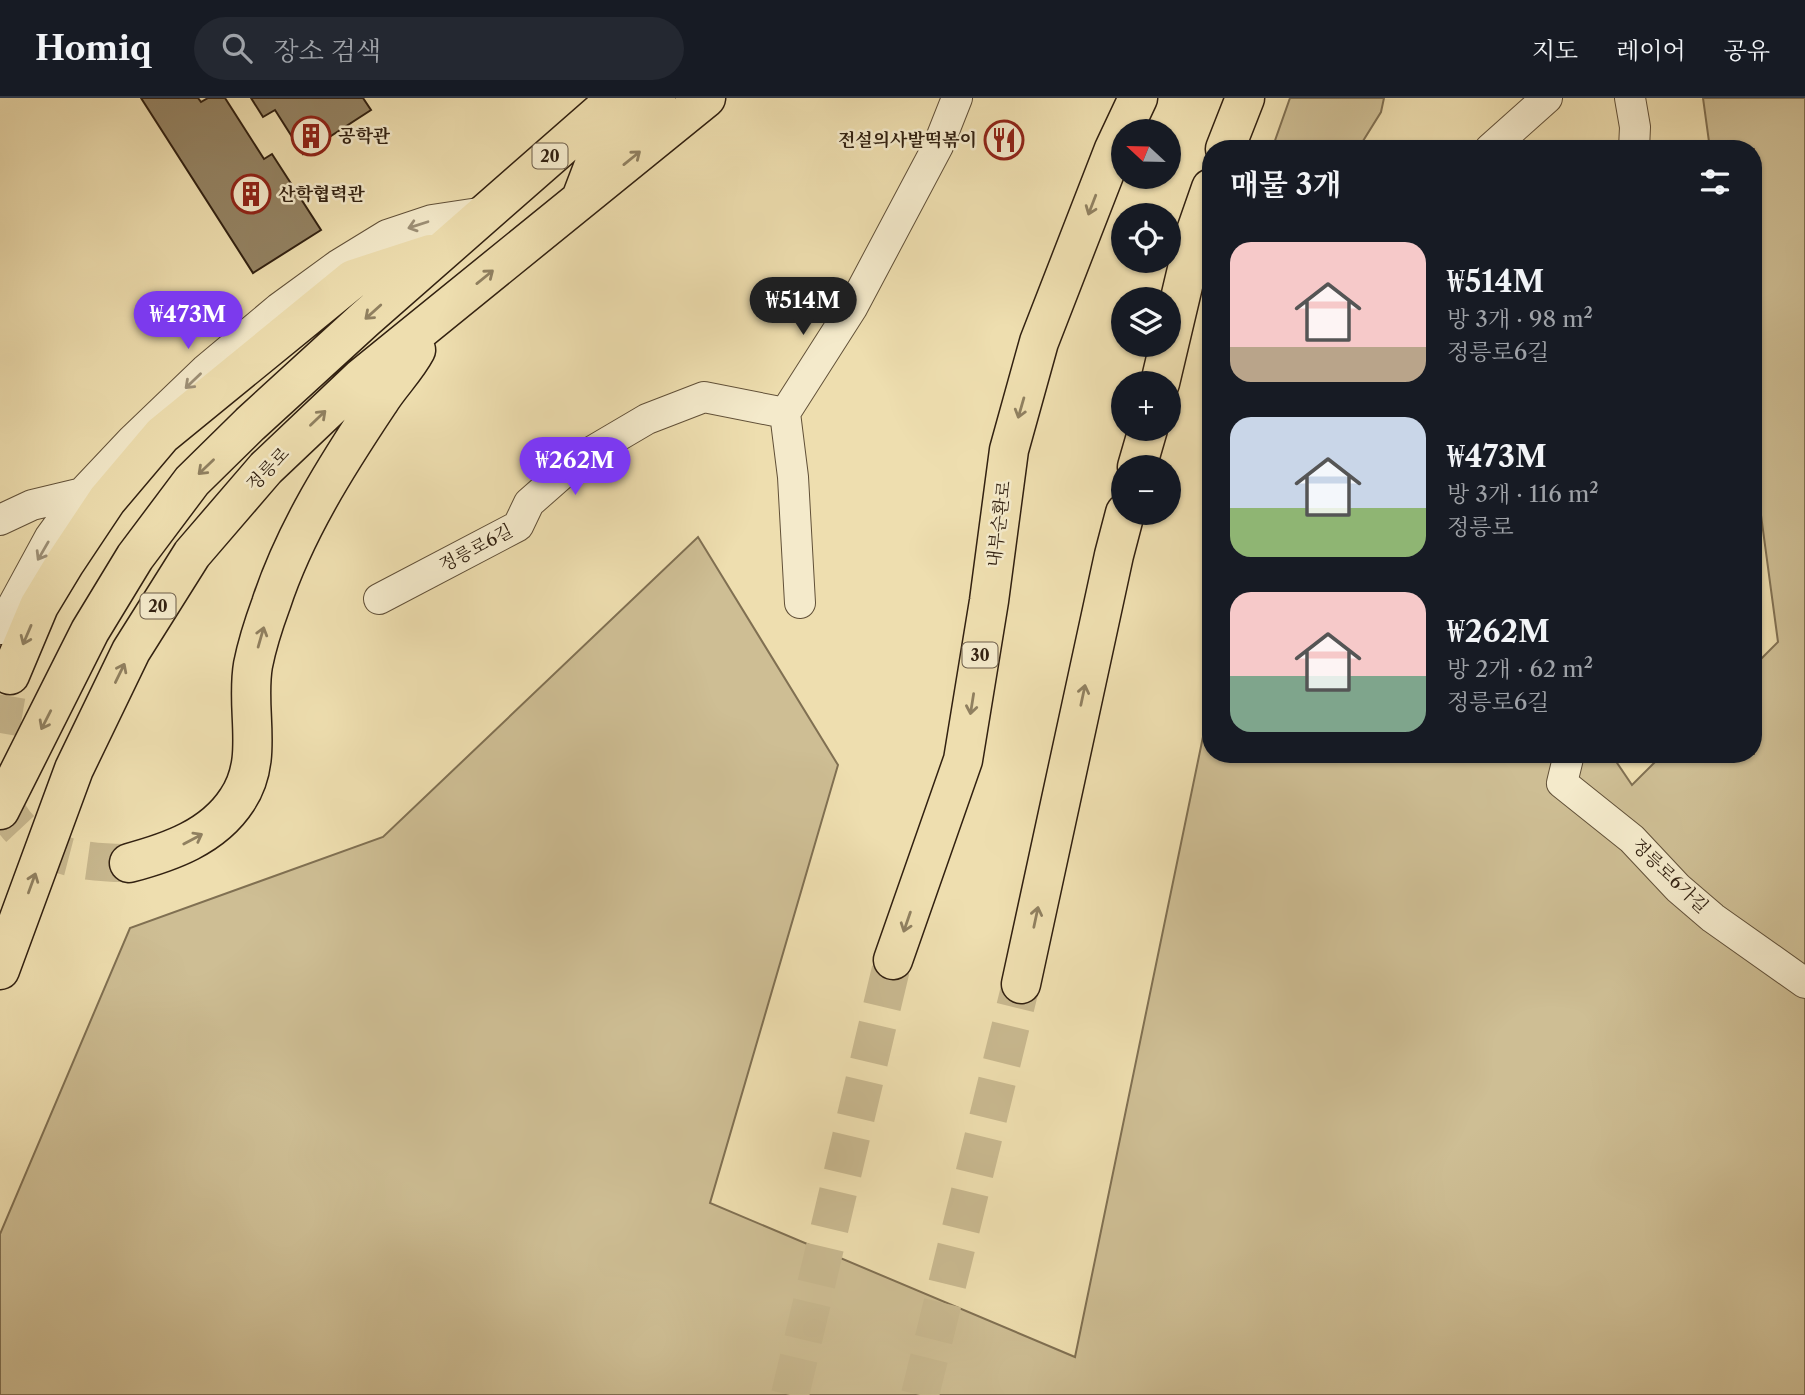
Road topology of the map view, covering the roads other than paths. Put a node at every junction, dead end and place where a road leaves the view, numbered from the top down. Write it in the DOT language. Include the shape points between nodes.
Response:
graph roads {
  1 [pos="617,98"];
  2 [pos="656,98"];
  3 [pos="706,98"];
  4 [pos="957,98"];
  5 [pos="1138,98"];
  6 [pos="1245,98"];
  7 [pos="1547,98"];
  8 [pos="1630,98"];
  9 [pos="1229,140"];
  10 [pos="1500,140"];
  11 [pos="1634,140"];
  12 [pos="579,201"];
  13 [pos="485,212"];
  14 [pos="1202,214"];
  15 [pos="442,250"];
  16 [pos="432,320"];
  17 [pos="1163,371"];
  18 [pos="785,413"];
  19 [pos="82,493"];
  20 [pos="0,520"];
  21 [pos="1122,525"];
  22 [pos="379,598"];
  23 [pos="800,603"];
  24 [pos="0,629"];
  25 [pos="10,675"];
  26 [pos="1567,763"];
  27 [pos="0,810"];
  28 [pos="129,863"];
  29 [pos="893,960"];
  30 [pos="0,970"];
  31 [pos="1805,983"];
  32 [pos="1021,984"];
  1 -- 13 [label="main road, 20"];
  2 -- 12 [label="main road" via="610,135"];
  12 -- 3 [label="main road, 정릉로 / 20, one-way"];
  4 -- 18 [label="street" via="938,146 852,308"];
  5 -- 29 [label="main road, 내부순환로 / 30, one-way" via="1039,342 1009,450 963,760"];
  6 -- 9 [label="main road"];
  7 -- 10 [label="street"];
  8 -- 11 [label="street"];
  16 -- 12 [label="main road, 정릉로 / 20, one-way"];
  13 -- 15 [label="main road, 20"];
  13 -- 19 [label="street, one-way" via="432,220 387,235 338,265 205,370"];
  14 -- 17 [label="main road"];
  15 -- 25 [label="main road, one-way" via="353,279 162,435 107,500 65,563 39,606"];
  15 -- 27 [label="main road, 20, one-way" via="191,481 135,557 90,631"];
  28 -- 16 [label="main road, one-way" via="203,834 239,799 254,753 253,666 272,601 303,526"];
  30 -- 16 [label="main road, 정릉로 / 20, one-way" via="74,769 131,651 191,554 266,468 361,378"];
  18 -- 22 [label="street, 정릉로6길" via="704,397 647,419 579,459 529,503 518,526"];
  18 -- 23 [label="street"];
  19 -- 20 [label="street" via="32,505"];
  19 -- 24 [label="street, one-way" via="50,537"];
  32 -- 21 [label="main road, one-way"];
  26 -- 31 [label="street, 정릉로6가길" via="1562,783 1632,839 1713,918"];
}
